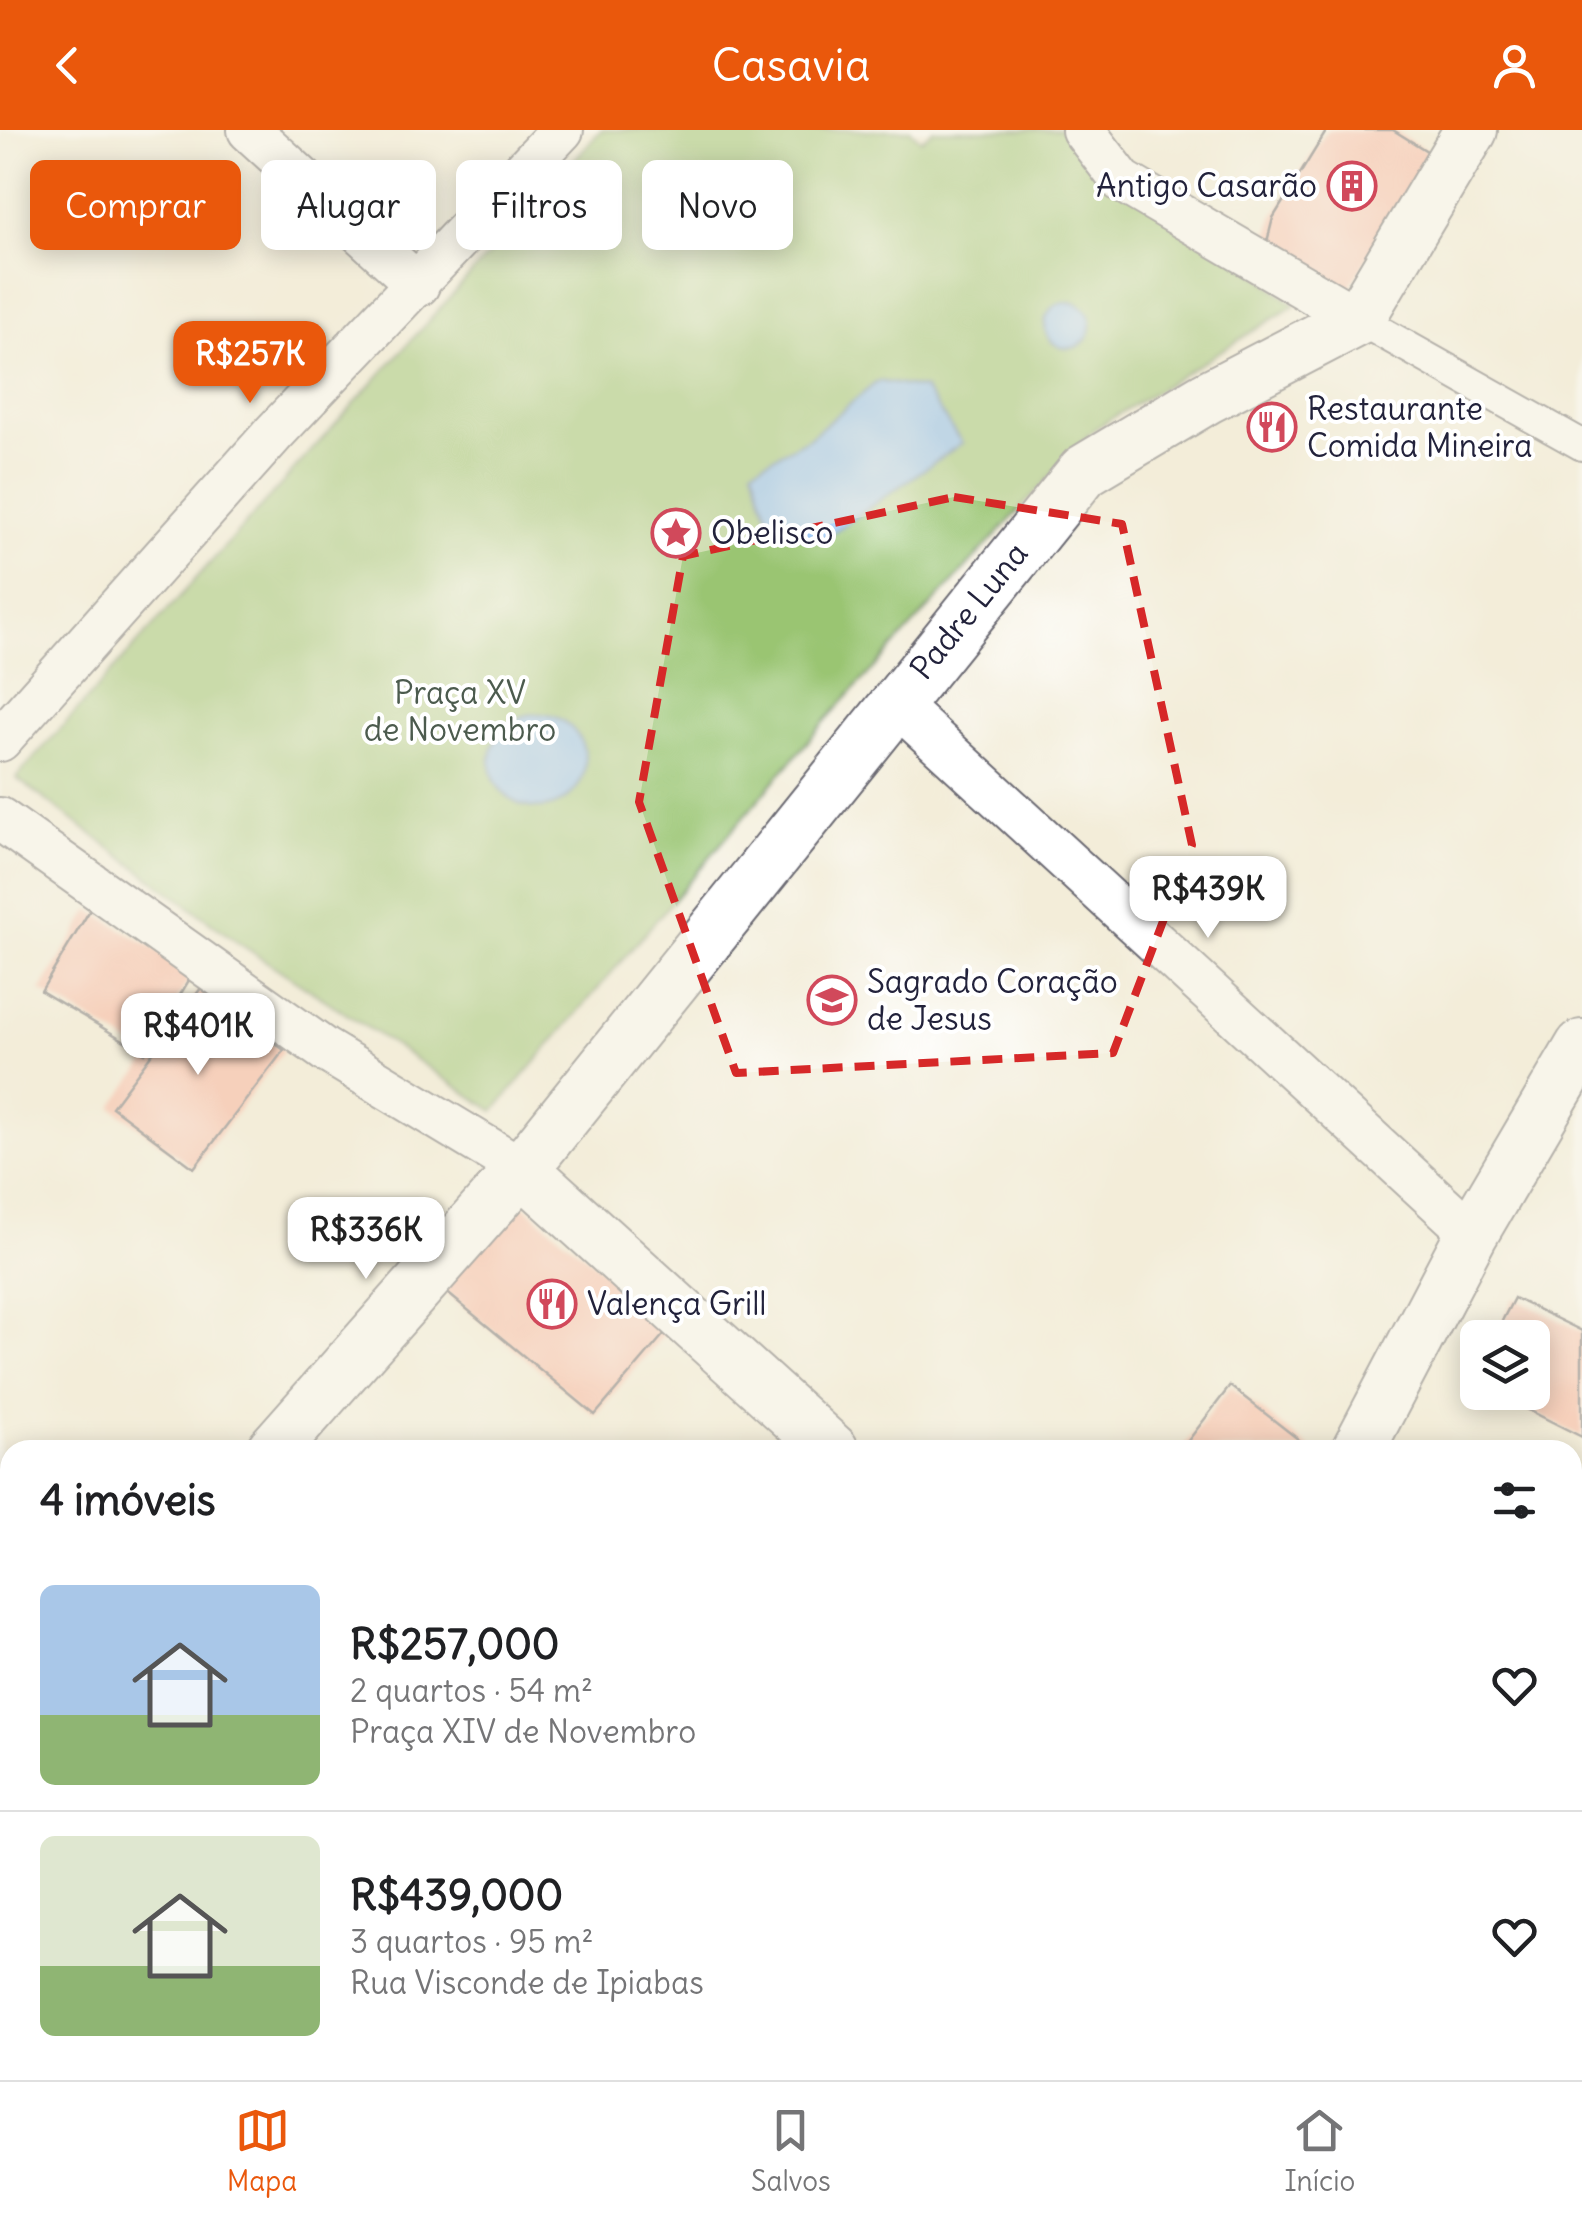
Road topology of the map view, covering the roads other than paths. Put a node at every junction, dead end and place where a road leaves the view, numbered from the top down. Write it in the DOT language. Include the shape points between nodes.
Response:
graph roads {
  1 [pos="250,130"];
  2 [pos="562,130"];
  3 [pos="1084,130"];
  4 [pos="1471,130"];
  5 [pos="418,285"];
  6 [pos="1358,319"];
  7 [pos="1582,445"];
  8 [pos="896,703"];
  9 [pos="0,740"];
  10 [pos="0,819"];
  11 [pos="1582,1046"];
  12 [pos="522,1169"];
  13 [pos="1472,1233"];
  14 [pos="282,1440"];
  15 [pos="811,1440"];
  16 [pos="1363,1440"];
  1 -- 5 [label="street"];
  2 -- 5 [label="street"];
  3 -- 6 [label="street" via="1122,181"];
  4 -- 6 [label="street"];
  5 -- 9 [label="street" via="275,432"];
  6 -- 7 [label="street"];
  6 -- 8 [label="street, Padre Luna" via="1084,471"];
  8 -- 12 [label="street, Padre Luna"];
  8 -- 13 [label="street"];
  10 -- 12 [label="street" via="325,1050"];
  11 -- 13 [label="street"];
  12 -- 14 [label="street, Padre Luna"];
  12 -- 15 [label="street"];
  13 -- 16 [label="street"];
}
